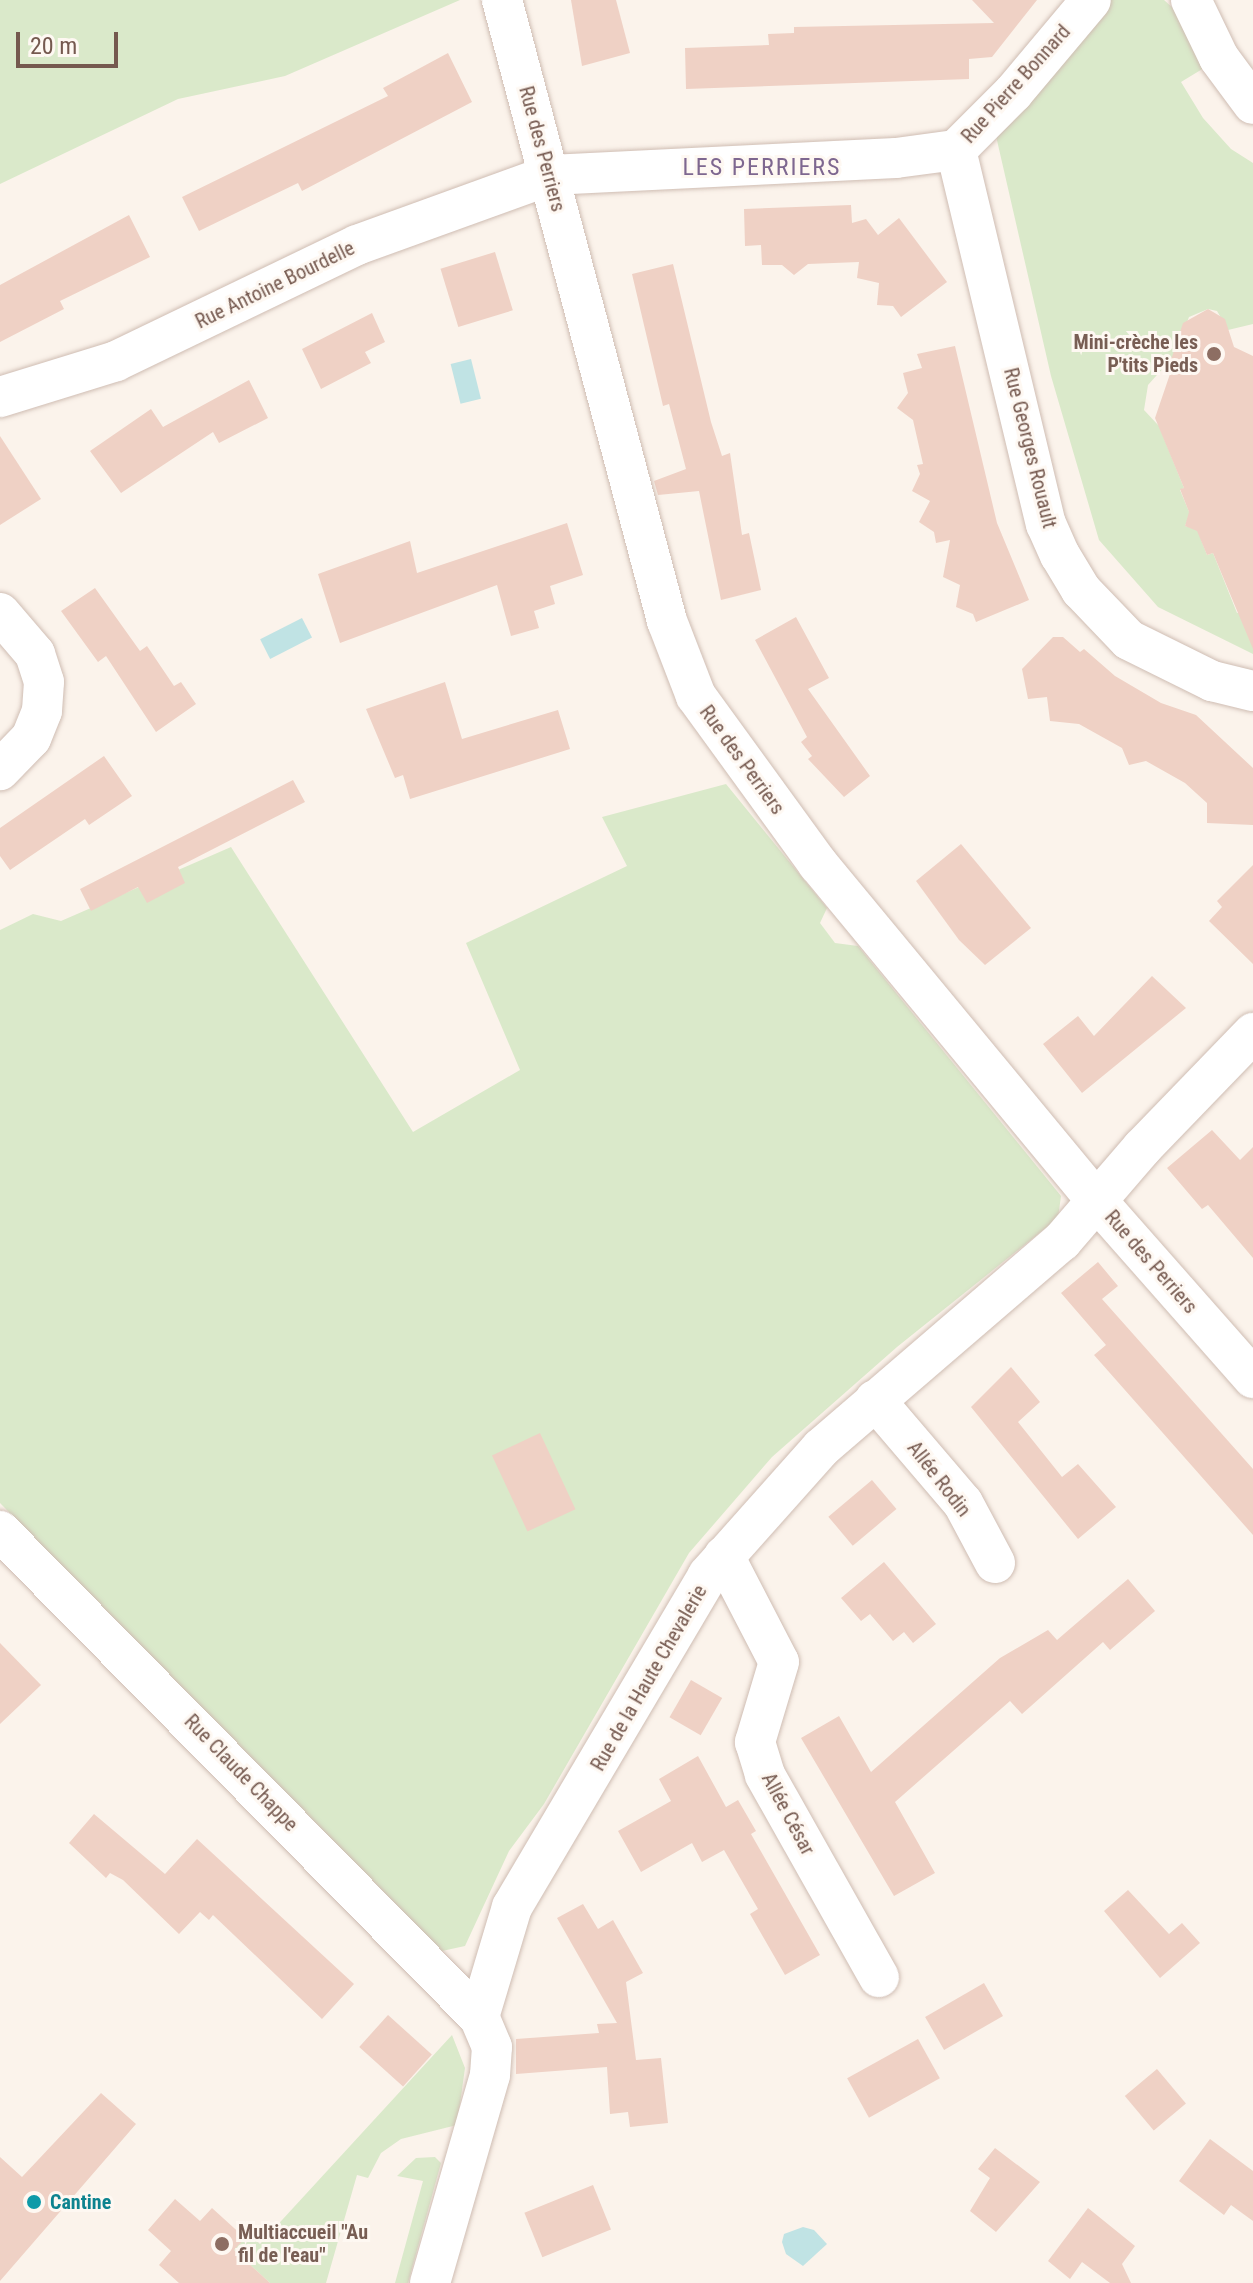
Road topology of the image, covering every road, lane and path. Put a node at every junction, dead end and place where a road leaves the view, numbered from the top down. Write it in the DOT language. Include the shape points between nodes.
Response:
graph roads {
  1 [pos="502,0"];
  2 [pos="1091,0"];
  3 [pos="1191,0"];
  4 [pos="1253,104"];
  5 [pos="956,150"];
  6 [pos="550,175"];
  7 [pos="0,397"];
  8 [pos="0,613"];
  9 [pos="1253,691"];
  10 [pos="0,770"];
  11 [pos="1253,1033"];
  12 [pos="1097,1201"];
  13 [pos="1253,1378"];
  14 [pos="875,1400"];
  15 [pos="0,1531"];
  16 [pos="724,1556"];
  17 [pos="995,1563"];
  18 [pos="879,1977"];
  19 [pos="479,2017"];
  20 [pos="430,2283"];
  1 -- 6 [label="street, Rue des Perriers"];
  2 -- 5 [label="street, Rue Pierre Bonnard" via="1013,93"];
  3 -- 4 [label="street" via="1219,58"];
  5 -- 6 [label="street, Rue Pierre Bonnard" via="896,158"];
  5 -- 9 [label="street, Rue Georges Rouault" via="1046,524 1060,555 1081,590 1129,640 1212,681"];
  6 -- 7 [label="street, Rue Antoine Bourdelle" via="357,245 116,361"];
  6 -- 12 [label="street, Rue des Perriers" via="667,621 696,696 818,864"];
  8 -- 10 [label="street" via="35,654 44,682 42,711 31,738"];
  11 -- 12 [label="street, Rue de la Haute Chevalerie"];
  12 -- 13 [label="street, Rue des Perriers"];
  12 -- 14 [label="street, Rue de la Haute Chevalerie" via="1062,1241"];
  14 -- 16 [label="street, Rue de la Haute Chevalerie" via="784,1485"];
  14 -- 17 [label="street, Allée Rodin" via="963,1503"];
  15 -- 19 [label="street, Rue Claude Chappe"];
  16 -- 18 [label="street, Allée César" via="779,1662 755,1742 765,1775"];
  16 -- 19 [label="street, Rue de la Haute Chevalerie" via="528,1874 512,1907"];
  19 -- 20 [label="street" via="492,2047 490,2075"];
}
